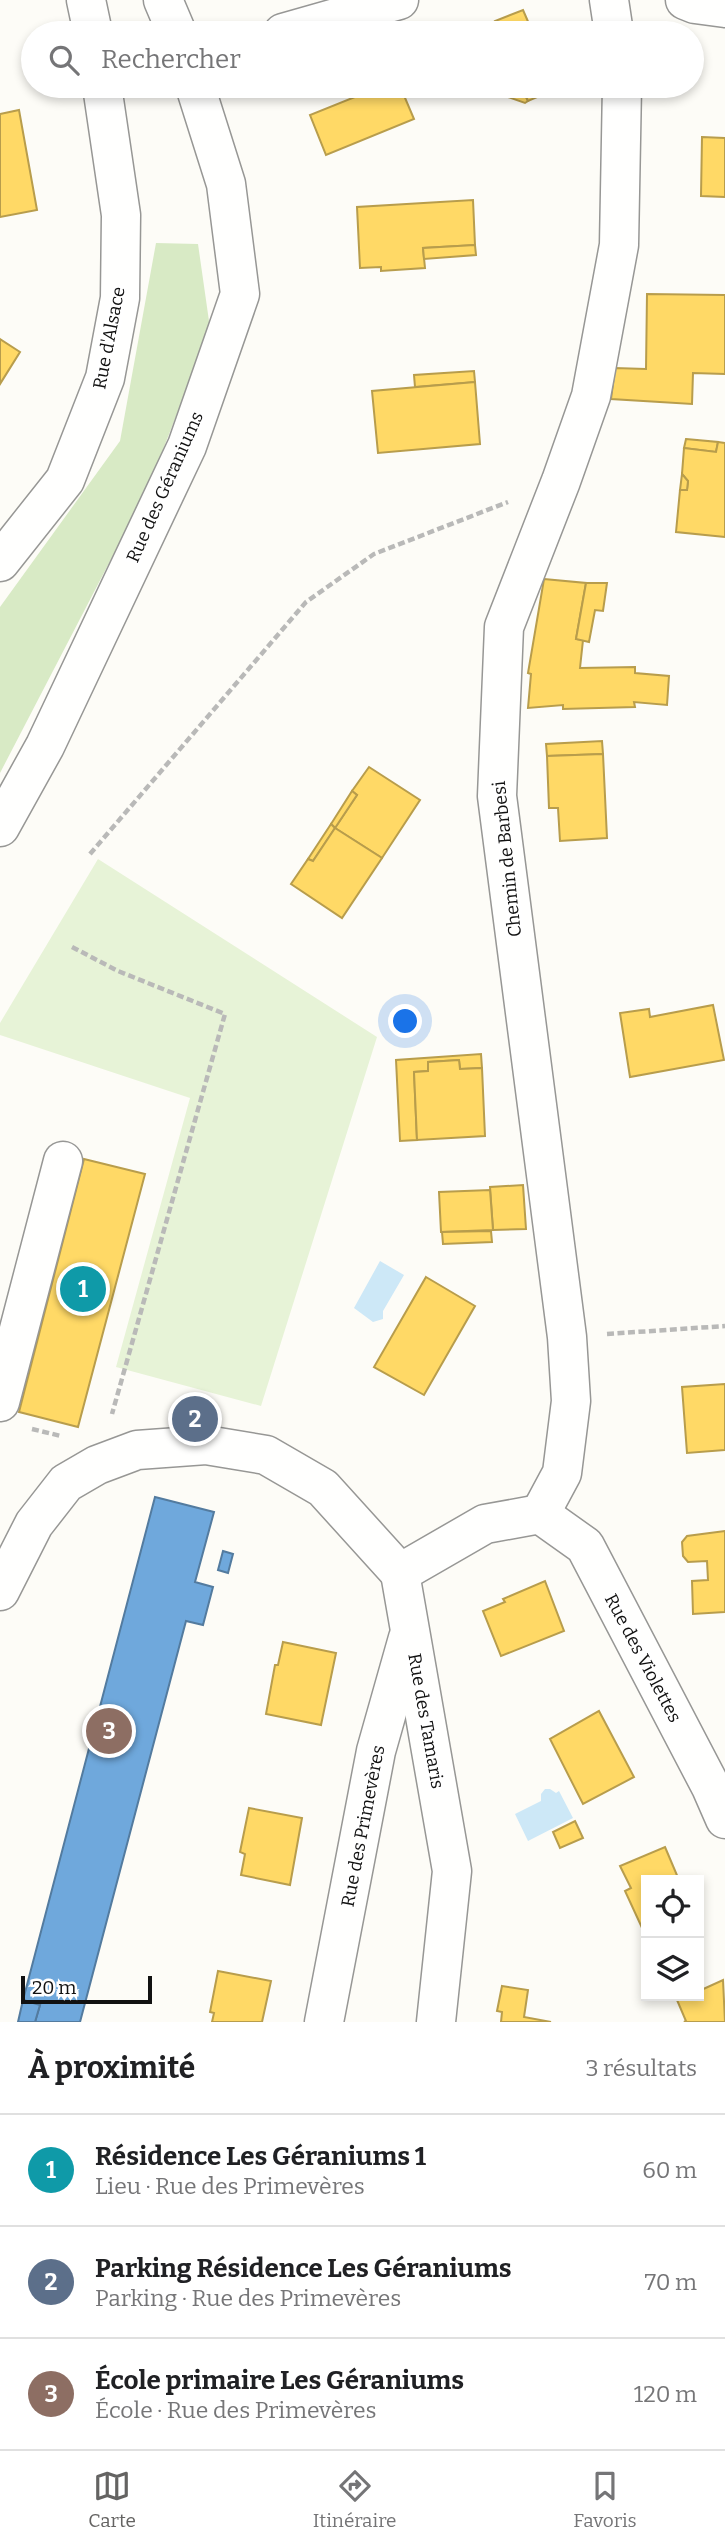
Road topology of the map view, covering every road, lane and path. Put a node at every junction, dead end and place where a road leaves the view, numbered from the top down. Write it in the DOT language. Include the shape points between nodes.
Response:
graph roads {
  1 [pos="86,0"];
  2 [pos="163,0"];
  3 [pos="399,0"];
  4 [pos="609,0"];
  5 [pos="685,0"];
  6 [pos="725,8"];
  7 [pos="90,21"];
  8 [pos="172,21"];
  9 [pos="325,21"];
  10 [pos="612,21"];
  11 [pos="105,98"];
  12 [pos="199,98"];
  13 [pos="622,98"];
  14 [pos="561,481"];
  15 [pos="0,562"];
  16 [pos="0,827"];
  17 [pos="90,854"];
  18 [pos="72,947"];
  19 [pos="62,1161"];
  20 [pos="725,1325"];
  21 [pos="639,1332"];
  22 [pos="13,1415"];
  23 [pos="67,1437"];
  24 [pos="97,1465"];
  25 [pos="540,1514"];
  26 [pos="9,1541"];
  27 [pos="400,1573"];
  28 [pos="0,1591"];
  29 [pos="410,1631"];
  30 [pos="725,1819"];
  31 [pos="324,2022"];
  32 [pos="436,2022"];
  1 -- 7 [label="street"];
  2 -- 8 [label="street"];
  3 -- 9 [label="street"];
  4 -- 10 [label="street"];
  5 -- 6 [label="street"];
  11 -- 15 [label="street, Rue d'Alsace" via="121,215 120,298 105,378 65,480"];
  12 -- 16 [label="street, Rue des Géraniums" via="226,184 240,294 187,446 45,746"];
  13 -- 14 [label="street, Chemin de Barbesi" via="619,245 591,396"];
  14 -- 17 [label="path" via="374,554 306,602"];
  14 -- 25 [label="street, Chemin de Barbesi" via="505,627 497,796 567,1337 571,1401 562,1473"];
  18 -- 24 [label="path" via="118,971 226,1014"];
  19 -- 22 [label="street"];
  20 -- 21 [label="path"];
  22 -- 23 [label="path"];
  24 -- 26 [label="street" via="66,1483 33,1524"];
  24 -- 27 [label="street" via="137,1450 206,1445 266,1455 323,1488"];
  25 -- 27 [label="street" via="485,1524"];
  25 -- 30 [label="street, Rue des Violettes" via="585,1546"];
  26 -- 28 [label="street"];
  27 -- 29 [label="street, Rue des Tamaris"];
  29 -- 31 [label="street, Rue des Primevères" via="376,1751"];
  29 -- 32 [label="street, Rue des Tamaris" via="452,1871"];
}
